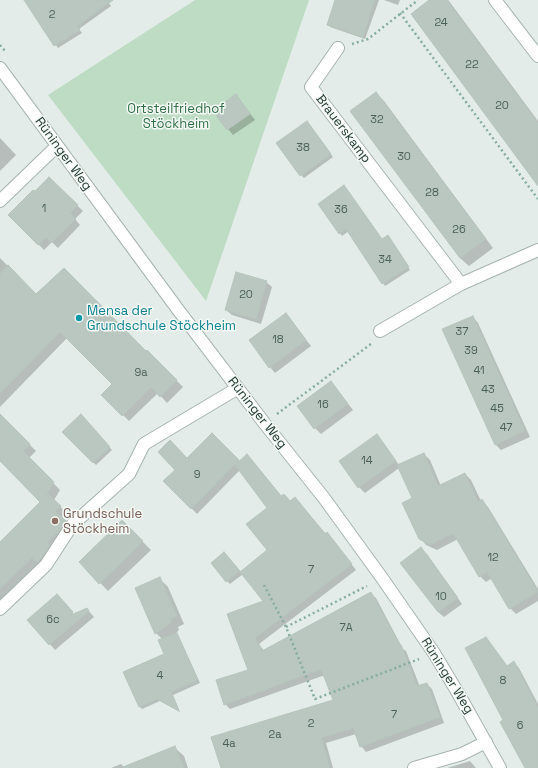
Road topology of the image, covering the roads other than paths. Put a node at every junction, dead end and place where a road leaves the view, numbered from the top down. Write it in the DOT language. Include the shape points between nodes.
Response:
graph roads {
  1 [pos="495,0"];
  2 [pos="338,48"];
  3 [pos="538,56"];
  4 [pos="0,68"];
  5 [pos="57,146"];
  6 [pos="0,201"];
  7 [pos="538,250"];
  8 [pos="461,284"];
  9 [pos="380,330"];
  10 [pos="238,388"];
  11 [pos="0,609"];
  12 [pos="486,742"];
  13 [pos="414,768"];
  14 [pos="500,768"];
  1 -- 3 [label="street"];
  2 -- 8 [label="street, Brauerskamp" via="311,87"];
  4 -- 5 [label="street, Rüninger Weg"];
  5 -- 6 [label="street"];
  5 -- 10 [label="street, Rüninger Weg"];
  7 -- 8 [label="street"];
  8 -- 9 [label="street"];
  10 -- 11 [label="street" via="144,444 129,474 72,525 46,565"];
  10 -- 12 [label="street, Rüninger Weg" via="324,498 382,578 434,653"];
  12 -- 13 [label="street" via="462,754"];
  12 -- 14 [label="street, Rüninger Weg"];
}
